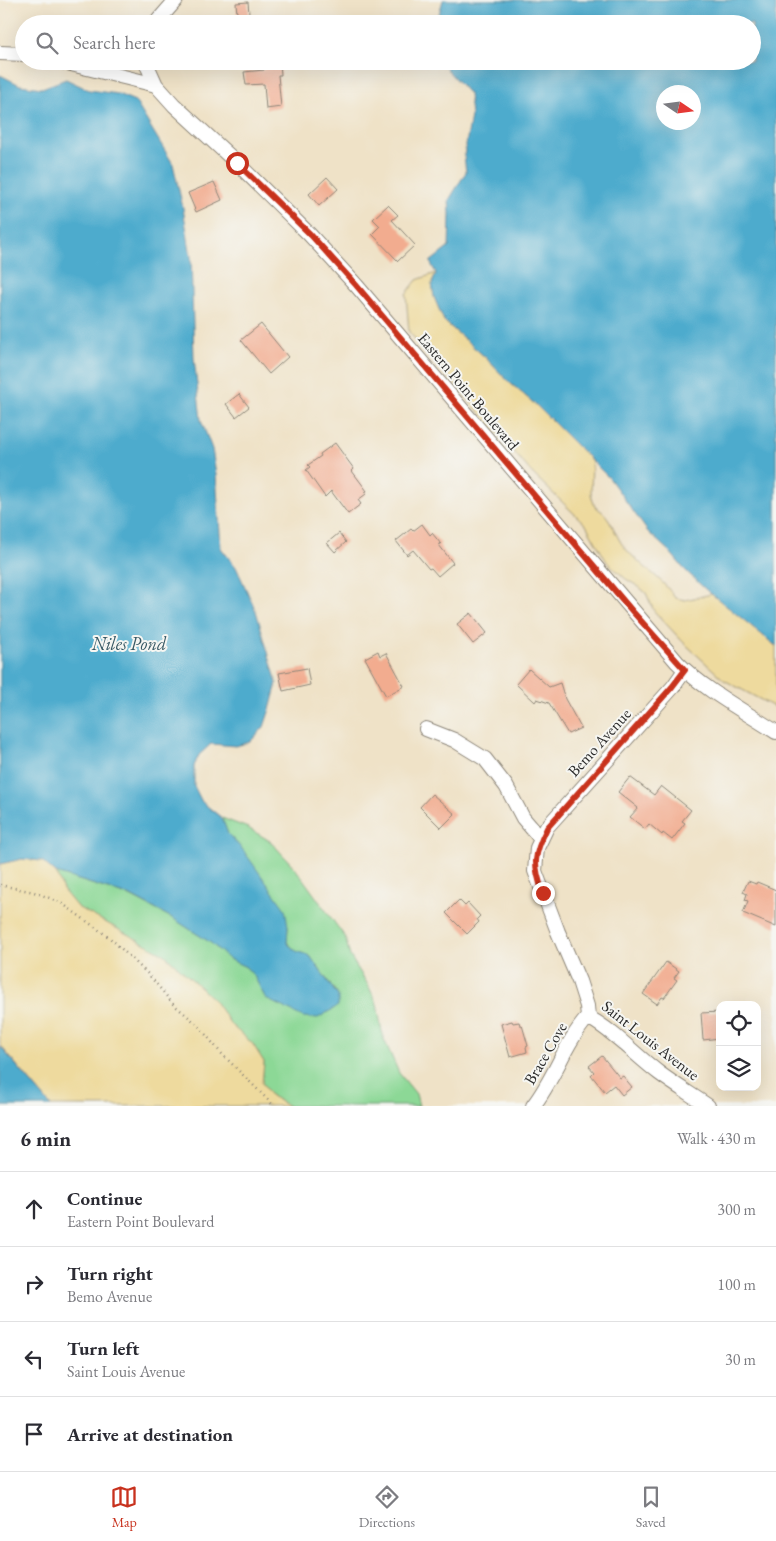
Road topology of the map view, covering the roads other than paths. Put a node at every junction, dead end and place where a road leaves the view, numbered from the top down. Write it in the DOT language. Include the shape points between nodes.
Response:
graph roads {
  1 [pos="176,0"];
  2 [pos="163,15"];
  3 [pos="0,53"];
  4 [pos="15,54"];
  5 [pos="95,70"];
  6 [pos="149,70"];
  7 [pos="156,85"];
  8 [pos="685,670"];
  9 [pos="426,729"];
  10 [pos="776,732"];
  11 [pos="542,839"];
  12 [pos="588,1018"];
  13 [pos="533,1106"];
  14 [pos="708,1106"];
  1 -- 2 [label="street"];
  3 -- 4 [label="street"];
  5 -- 7 [label="street"];
  6 -- 7 [label="street, Eastern Point Boulevard"];
  7 -- 8 [label="street, Eastern Point Boulevard" via="310,234"];
  8 -- 10 [label="street, Eastern Point Boulevard"];
  8 -- 11 [label="street, Bemo Avenue" via="547,828"];
  9 -- 11 [label="street" via="454,740 485,759 506,786 523,818"];
  11 -- 12 [label="street, Saint Louis Avenue" via="537,848 535,871 579,981"];
  12 -- 13 [label="street, Brace Cove" via="569,1042"];
  12 -- 14 [label="street, Saint Louis Avenue" via="618,1038 661,1075"];
}
